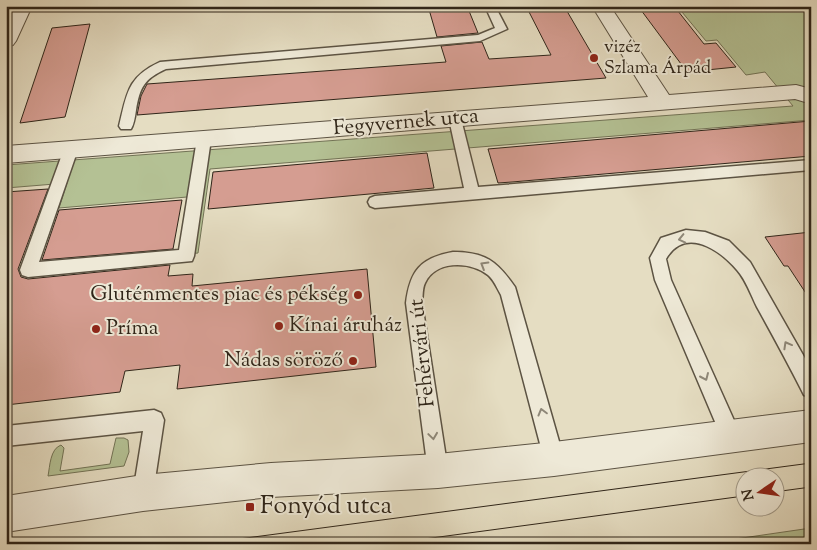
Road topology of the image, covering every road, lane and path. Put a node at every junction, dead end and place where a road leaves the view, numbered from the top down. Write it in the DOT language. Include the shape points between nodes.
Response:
graph roads {
  1 [pos="490,6"];
  2 [pos="600,6"];
  3 [pos="17,8"];
  4 [pos="6,41"];
  5 [pos="808,97"];
  6 [pos="663,103"];
  7 [pos="455,119"];
  8 [pos="126,126"];
  9 [pos="204,139"];
  10 [pos="71,149"];
  11 [pos="6,155"];
  12 [pos="811,165"];
  13 [pos="472,193"];
  14 [pos="374,202"];
  15 [pos="811,388"];
  16 [pos="811,426"];
  17 [pos="6,436"];
  18 [pos="731,436"];
  19 [pos="554,459"];
  20 [pos="438,472"];
  21 [pos="143,493"];
  22 [pos="6,514"];
  1 -- 8 [label="lane" via="501,29 466,41 164,65 137,81"];
  2 -- 6 [label="street"];
  3 -- 4 [label="street"];
  5 -- 6 [label="street, Fegyvernek utca" via="796,92"];
  6 -- 7 [label="street, Fegyvernek utca"];
  7 -- 9 [label="street, Fegyvernek utca"];
  7 -- 13 [label="lane"];
  9 -- 10 [label="street, Fegyvernek utca"];
  9 -- 10 [label="lane" via="186,256 28,270"];
  10 -- 11 [label="street, Fegyvernek utca"];
  12 -- 13 [label="lane"];
  13 -- 14 [label="lane"];
  15 -- 18 [label="lane, one-way" via="744,267 723,246 705,238 686,236 667,243 658,258 663,280"];
  16 -- 18 [label="street"];
  17 -- 21 [label="lane" via="154,420"];
  18 -- 19 [label="street"];
  19 -- 20 [label="street"];
  19 -- 20 [label="lane, Fehérvári út, one-way" via="509,292 494,271 477,260 455,257 433,264 418,280 414,303"];
  20 -- 21 [label="street" via="271,480"];
  21 -- 22 [label="street"];
}
